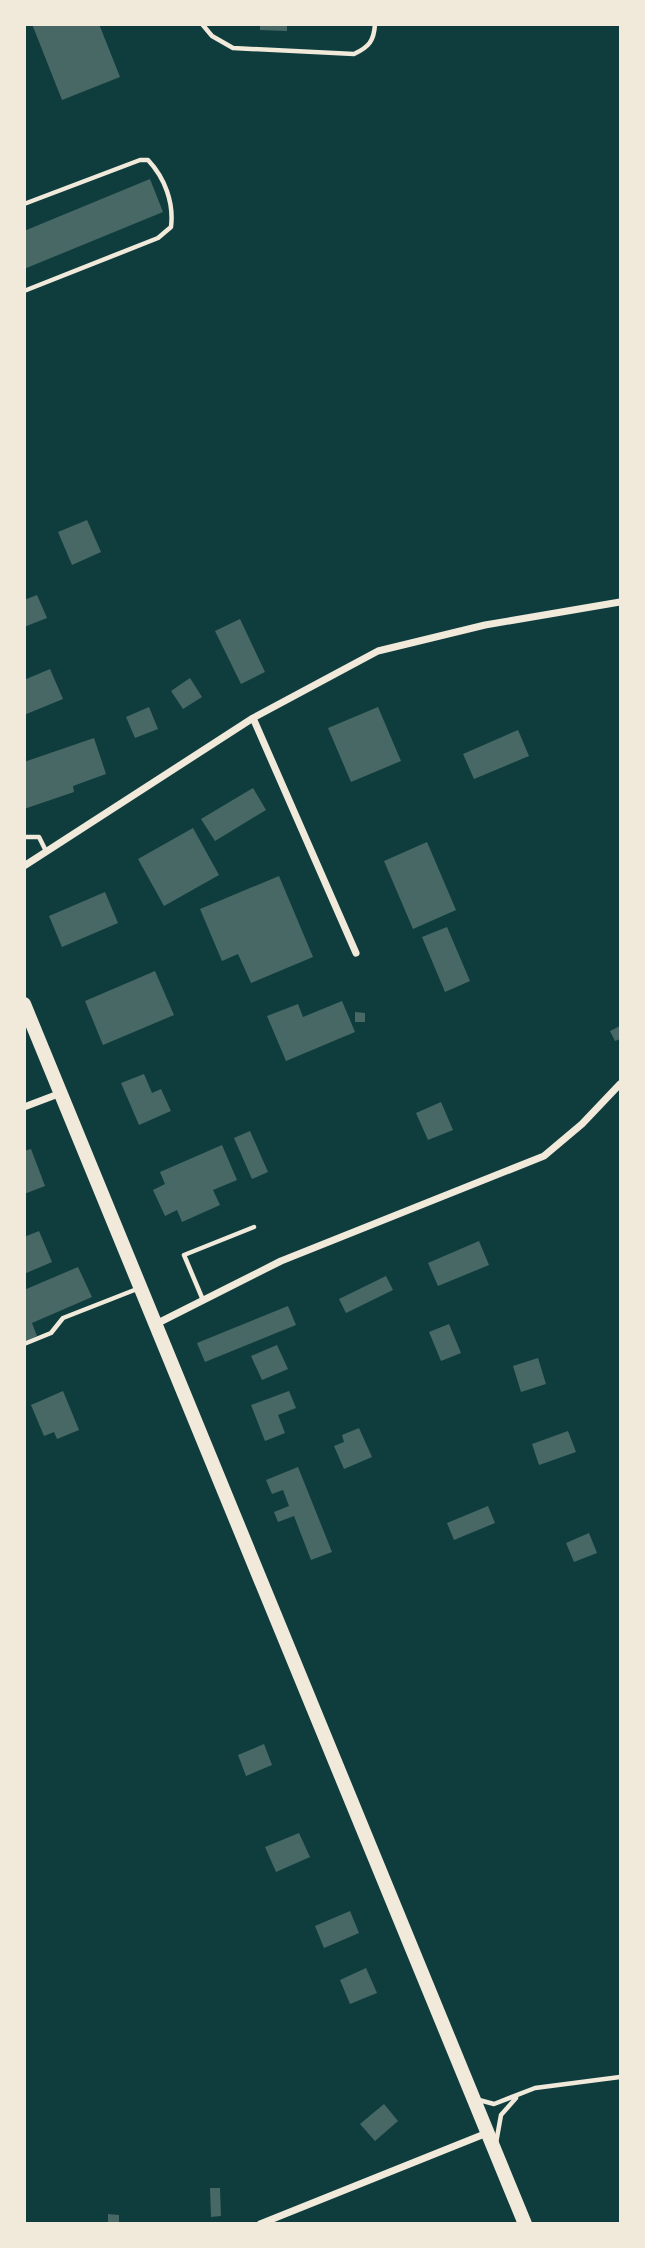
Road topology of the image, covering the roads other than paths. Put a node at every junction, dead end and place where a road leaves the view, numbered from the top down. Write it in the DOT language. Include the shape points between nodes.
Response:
graph roads {
  1 [pos="202,24"];
  2 [pos="375,24"];
  3 [pos="24,204"];
  4 [pos="24,291"];
  5 [pos="621,603"];
  6 [pos="253,718"];
  7 [pos="24,837"];
  8 [pos="46,851"];
  9 [pos="24,866"];
  10 [pos="356,953"];
  11 [pos="24,1004"];
  12 [pos="621,1084"];
  13 [pos="61,1093"];
  14 [pos="24,1107"];
  15 [pos="254,1227"];
  16 [pos="141,1287"];
  17 [pos="203,1300"];
  18 [pos="156,1324"];
  19 [pos="24,1344"];
  20 [pos="621,2077"];
  21 [pos="472,2095"];
  22 [pos="516,2098"];
  23 [pos="488,2132"];
  24 [pos="496,2152"];
  25 [pos="260,2224"];
  26 [pos="525,2224"];
  1 -- 2 [label="lane" via="233,48 354,54 374,39"];
  3 -- 4 [label="lane" via="148,160 162,178 173,213 171,227 158,238"];
  5 -- 6 [label="street" via="485,625 378,651"];
  6 -- 8 [label="street"];
  6 -- 10 [label="street"];
  7 -- 8 [label="lane" via="39,837"];
  8 -- 9 [label="street"];
  11 -- 13 [label="main road"];
  12 -- 17 [label="street" via="544,1156 281,1261"];
  13 -- 14 [label="street"];
  13 -- 16 [label="main road"];
  15 -- 17 [label="lane" via="184,1255"];
  16 -- 18 [label="main road"];
  16 -- 19 [label="lane" via="63,1318 51,1333"];
  17 -- 18 [label="street"];
  18 -- 21 [label="main road"];
  20 -- 22 [label="lane" via="535,2088"];
  21 -- 22 [label="lane" via="494,2104"];
  21 -- 23 [label="main road"];
  22 -- 24 [label="lane" via="501,2115"];
  23 -- 24 [label="main road"];
  23 -- 25 [label="street"];
  24 -- 26 [label="main road"];
}
